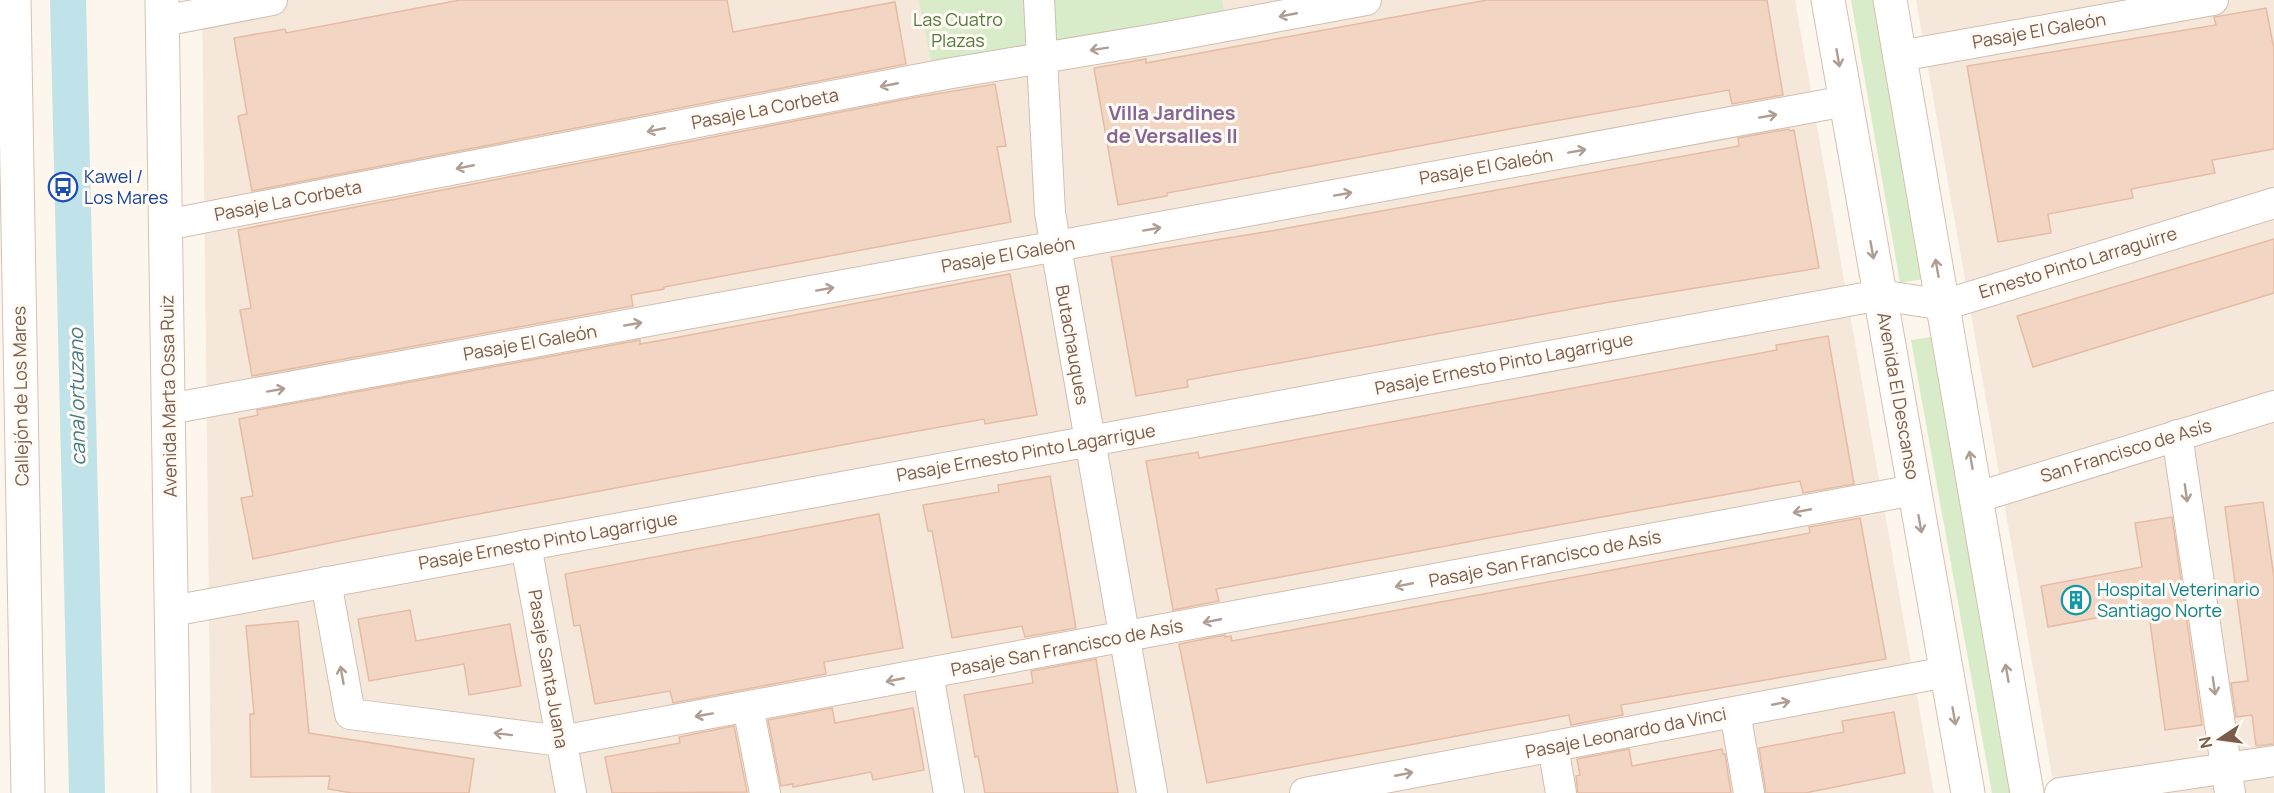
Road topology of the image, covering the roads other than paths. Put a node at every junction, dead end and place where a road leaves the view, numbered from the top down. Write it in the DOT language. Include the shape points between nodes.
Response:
graph roads {
  1 [pos="14,0"];
  2 [pos="272,0"];
  3 [pos="1039,0"];
  4 [pos="1366,0"];
  5 [pos="1828,0"];
  6 [pos="1890,0"];
  7 [pos="2213,0"];
  8 [pos="163,10"];
  9 [pos="1900,56"];
  10 [pos="1042,58"];
  11 [pos="8,62"];
  12 [pos="1846,102"];
  13 [pos="2274,203"];
  14 [pos="166,225"];
  15 [pos="9,247"];
  16 [pos="1055,247"];
  17 [pos="1880,295"];
  18 [pos="1944,305"];
  19 [pos="2274,406"];
  20 [pos="169,409"];
  21 [pos="11,417"];
  22 [pos="2177,435"];
  23 [pos="1090,441"];
  24 [pos="1914,490"];
  25 [pos="1978,497"];
  26 [pos="526,545"];
  27 [pos="326,582"];
  28 [pos="172,611"];
  29 [pos="1125,637"];
  30 [pos="1946,672"];
  31 [pos="928,674"];
  32 [pos="748,707"];
  33 [pos="1735,712"];
  34 [pos="561,741"];
  35 [pos="1553,746"];
  36 [pos="2274,761"];
  37 [pos="2228,781"];
  38 [pos="1371,787"];
  39 [pos="28,793"];
  40 [pos="174,793"];
  41 [pos="571,793"];
  42 [pos="765,793"];
  43 [pos="950,793"];
  44 [pos="1152,793"];
  45 [pos="1305,793"];
  46 [pos="1562,793"];
  47 [pos="1749,793"];
  48 [pos="1968,793"];
  49 [pos="2027,793"];
  50 [pos="2060,793"];
  1 -- 11 [label="street, Callejón de Los Mares"];
  2 -- 8 [label="street"];
  3 -- 10 [label="street, Butachauques"];
  4 -- 10 [label="street, Pasaje La Corbeta, one-way"];
  5 -- 12 [label="street, Avenida El Descanso, one-way"];
  6 -- 9 [label="street"];
  7 -- 9 [label="street, Pasaje El Galeón"];
  8 -- 14 [label="street, Avenida Marta Ossa Ruiz"];
  18 -- 9 [label="street, one-way"];
  10 -- 14 [label="street, Pasaje La Corbeta, one-way"];
  10 -- 16 [label="street, Butachauques" via="1047,178"];
  11 -- 15 [label="street, Callejón de Los Mares"];
  16 -- 12 [label="street, Pasaje El Galeón, one-way"];
  12 -- 17 [label="street, Avenida El Descanso, one-way"];
  13 -- 18 [label="street, Ernesto Pinto Larraguirre"];
  14 -- 20 [label="street, Avenida Marta Ossa Ruiz"];
  15 -- 21 [label="street, Callejón de Los Mares"];
  20 -- 16 [label="street, Pasaje El Galeón, one-way"];
  16 -- 23 [label="street, Butachauques"];
  17 -- 18 [label="street, Ernesto Pinto Larraguirre"];
  17 -- 23 [label="street, Pasaje Ernesto Pinto Lagarrigue"];
  17 -- 24 [label="street, Avenida El Descanso"];
  25 -- 18 [label="street, one-way"];
  19 -- 22 [label="street, San Francisco de Asís"];
  20 -- 28 [label="street, Avenida Marta Ossa Ruiz"];
  21 -- 39 [label="street, Callejón de Los Mares"];
  22 -- 25 [label="street, San Francisco de Asís"];
  22 -- 37 [label="street, one-way"];
  23 -- 26 [label="street, Pasaje Ernesto Pinto Lagarrigue"];
  23 -- 29 [label="street, Butachauques"];
  24 -- 29 [label="street, Pasaje San Francisco de Asís, one-way"];
  24 -- 30 [label="street, Avenida El Descanso, one-way"];
  49 -- 25 [label="street, one-way"];
  26 -- 27 [label="street, Pasaje Ernesto Pinto Lagarrigue"];
  26 -- 34 [label="street, Pasaje Santa Juana"];
  27 -- 28 [label="street, Pasaje Ernesto Pinto Lagarrigue"];
  34 -- 27 [label="street, Pasaje San Francisco de Asís, one-way" via="350,714"];
  28 -- 40 [label="street, Avenida Marta Ossa Ruiz"];
  29 -- 31 [label="street, Pasaje San Francisco de Asís"];
  29 -- 44 [label="street, Butachauques"];
  33 -- 30 [label="street, Pasaje Leonardo da Vinci, one-way"];
  30 -- 48 [label="street, Avenida El Descanso, one-way"];
  31 -- 32 [label="street, Pasaje San Francisco de Asís, one-way"];
  31 -- 43 [label="street"];
  32 -- 34 [label="street, Pasaje San Francisco de Asís, one-way"];
  32 -- 42 [label="street"];
  33 -- 35 [label="street, Pasaje Leonardo da Vinci"];
  33 -- 47 [label="street"];
  34 -- 41 [label="street, Pasaje Santa Juana"];
  38 -- 35 [label="street, Pasaje Leonardo da Vinci, one-way"];
  35 -- 46 [label="street"];
  36 -- 37 [label="street"];
  37 -- 50 [label="street"];
  38 -- 45 [label="street, Pasaje Leonardo da Vinci"];
}
